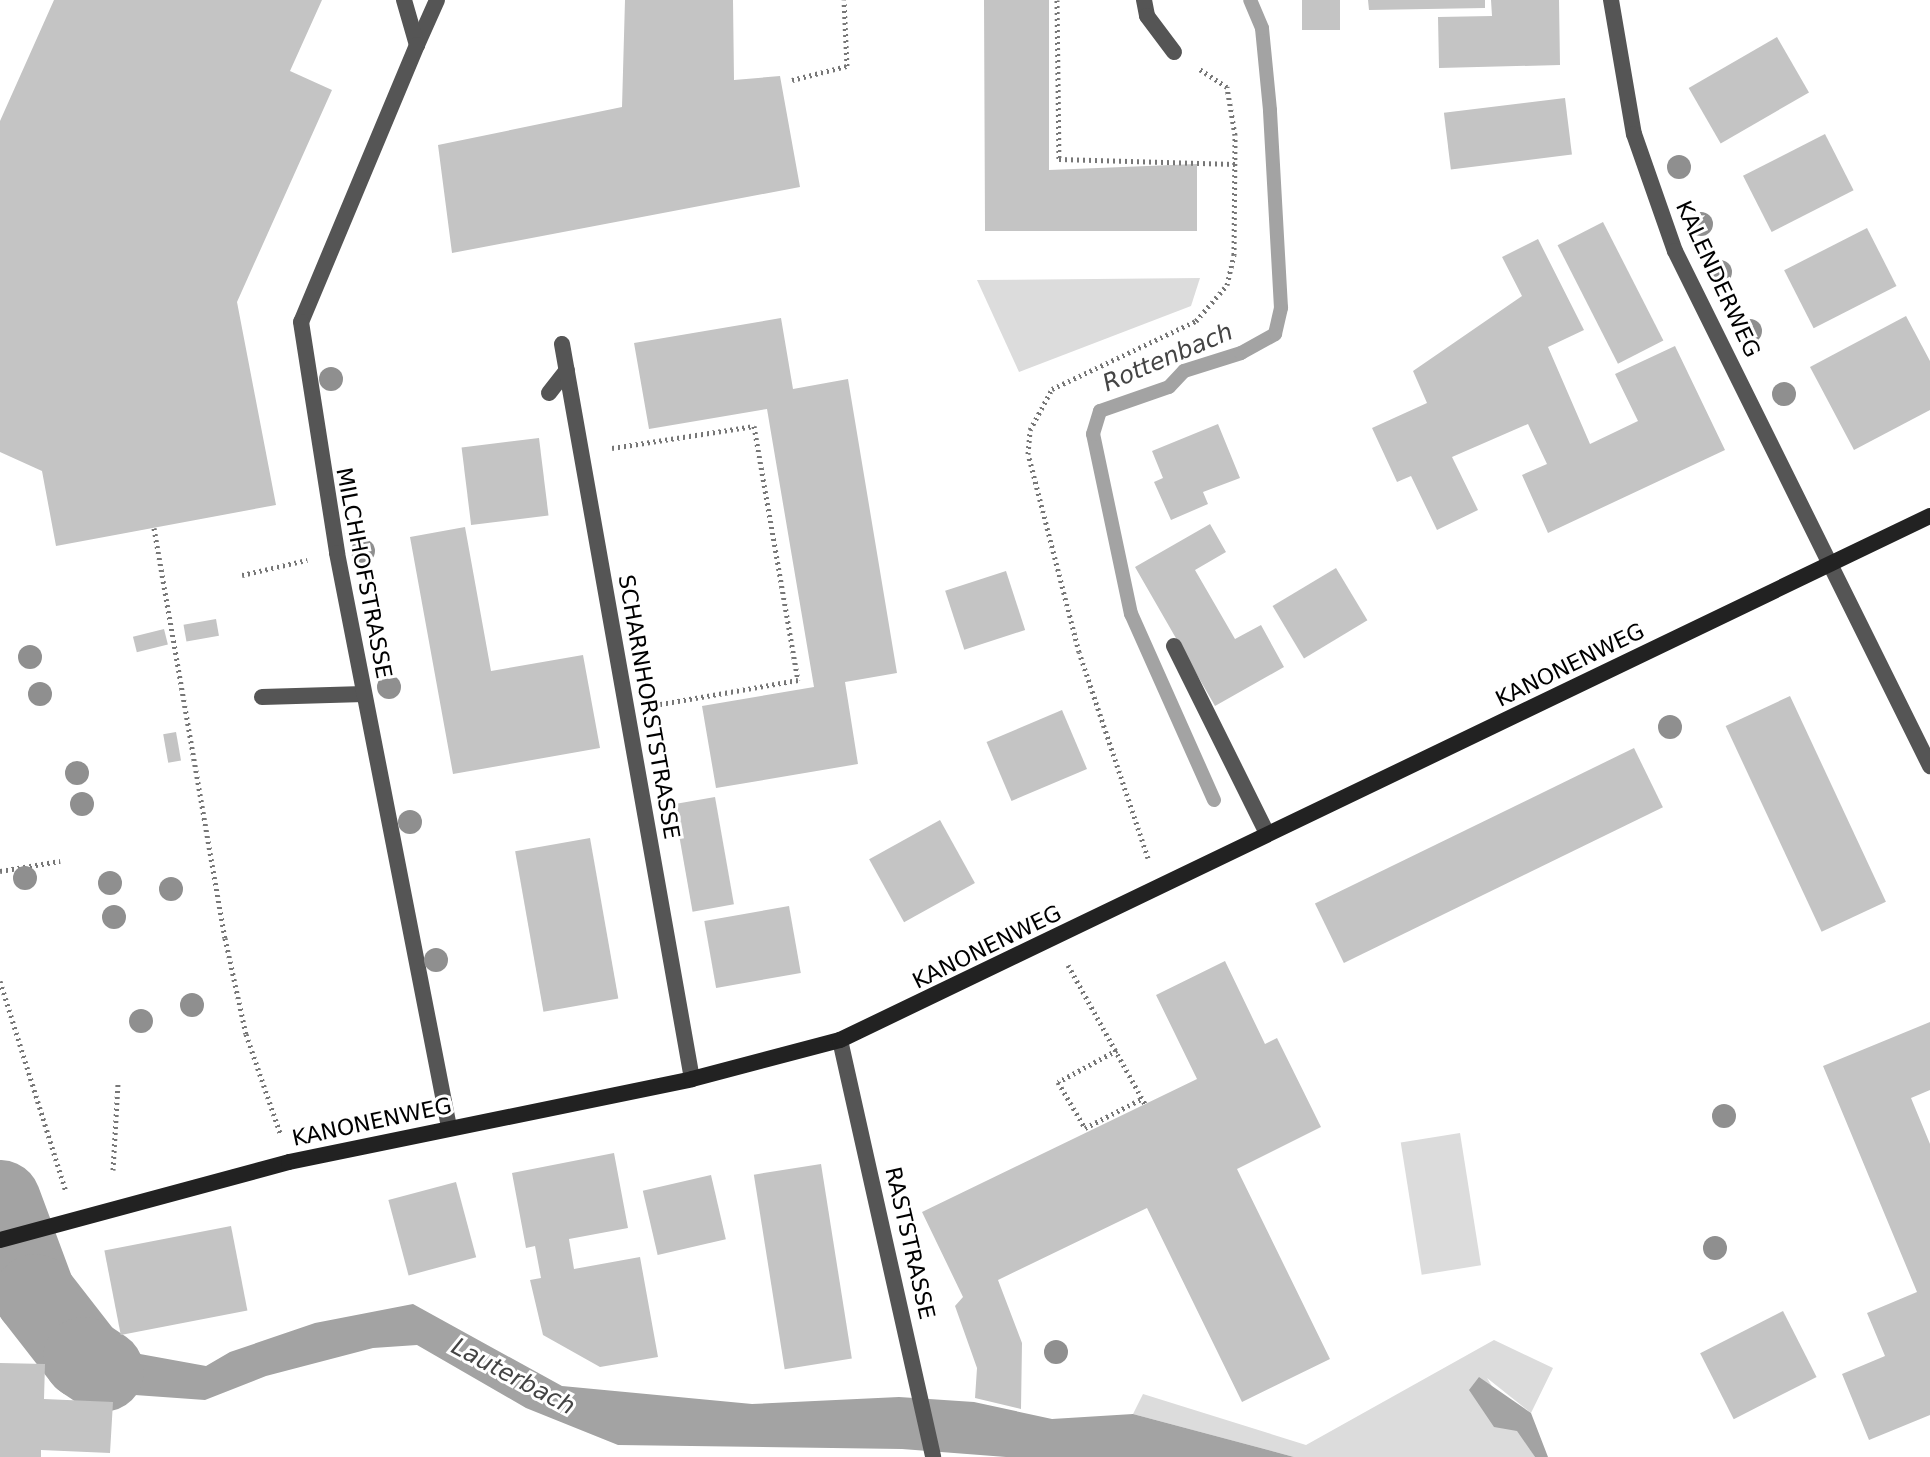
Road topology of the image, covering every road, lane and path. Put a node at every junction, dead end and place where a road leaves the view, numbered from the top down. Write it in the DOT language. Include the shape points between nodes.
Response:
graph roads {
  1 [pos="404,0"];
  2 [pos="437,0"];
  3 [pos="844,0"];
  4 [pos="1057,0"];
  5 [pos="1144,0"];
  6 [pos="1611,0"];
  7 [pos="417,45"];
  8 [pos="1174,52"];
  9 [pos="792,80"];
  10 [pos="1235,164"];
  11 [pos="562,344"];
  12 [pos="567,370"];
  13 [pos="549,393"];
  14 [pos="581,453"];
  15 [pos="1930,516"];
  16 [pos="154,528"];
  17 [pos="337,553"];
  18 [pos="1828,561"];
  19 [pos="242,575"];
  20 [pos="1174,646"];
  21 [pos="364,694"];
  22 [pos="262,697"];
  23 [pos="627,710"];
  24 [pos="1930,766"];
  25 [pos="1267,833"];
  26 [pos="60,861"];
  27 [pos="0,871"];
  28 [pos="1158,886"];
  29 [pos="1054,940"];
  30 [pos="0,981"];
  31 [pos="840,1040"];
  32 [pos="1117,1050"];
  33 [pos="692,1079"];
  34 [pos="118,1082"];
  35 [pos="449,1127"];
  36 [pos="289,1162"];
  37 [pos="113,1170"];
  38 [pos="72,1220"];
  39 [pos="0,1240"];
  40 [pos="933,1457"];
  1 -- 7 [label="street"];
  2 -- 7 [label="street, MILCHHOFSTRASSE"];
  3 -- 9 [label="path" via="847,66"];
  4 -- 10 [label="path" via="1059,159"];
  5 -- 8 [label="street" via="1153,27"];
  6 -- 18 [label="street, KALENDERWEG" via="1634,134 1675,251"];
  7 -- 17 [label="street, MILCHHOFSTRASSE" via="301,322"];
  8 -- 10 [label="path" via="1227,87"];
  10 -- 28 [label="path" via="1234,255 1227,285 1215,302 1196,321 1052,389 1030,430 1028,454 1079,652"];
  11 -- 12 [label="street, SCHARNHORSTSTRASSE"];
  12 -- 13 [label="street"];
  12 -- 14 [label="street, SCHARNHORSTSTRASSE"];
  14 -- 23 [label="street, SCHARNHORSTSTRASSE"];
  14 -- 23 [label="path" via="754,426 798,680"];
  15 -- 18 [label="street, KANONENWEG"];
  16 -- 36 [label="path" via="225,938 246,1034"];
  17 -- 19 [label="path"];
  17 -- 21 [label="street, MILCHHOFSTRASSE"];
  18 -- 24 [label="street, KALENDERWEG"];
  18 -- 25 [label="street, KANONENWEG" via="1413,768"];
  20 -- 25 [label="street"];
  21 -- 22 [label="street"];
  21 -- 35 [label="street, MILCHHOFSTRASSE"];
  23 -- 33 [label="street, SCHARNHORSTSTRASSE"];
  25 -- 28 [label="street, KANONENWEG"];
  26 -- 27 [label="path"];
  28 -- 29 [label="street, KANONENWEG"];
  29 -- 31 [label="street, KANONENWEG"];
  29 -- 32 [label="path"];
  30 -- 38 [label="path"];
  31 -- 33 [label="street, KANONENWEG"];
  31 -- 40 [label="street, RASTSTRASSE"];
  32 -- 32 [label="path" via="1144,1101 1085,1128 1058,1082"];
  33 -- 35 [label="street, KANONENWEG"];
  34 -- 37 [label="path"];
  35 -- 36 [label="street, KANONENWEG"];
  36 -- 38 [label="street, KANONENWEG"];
  38 -- 39 [label="street, KANONENWEG"];
}
